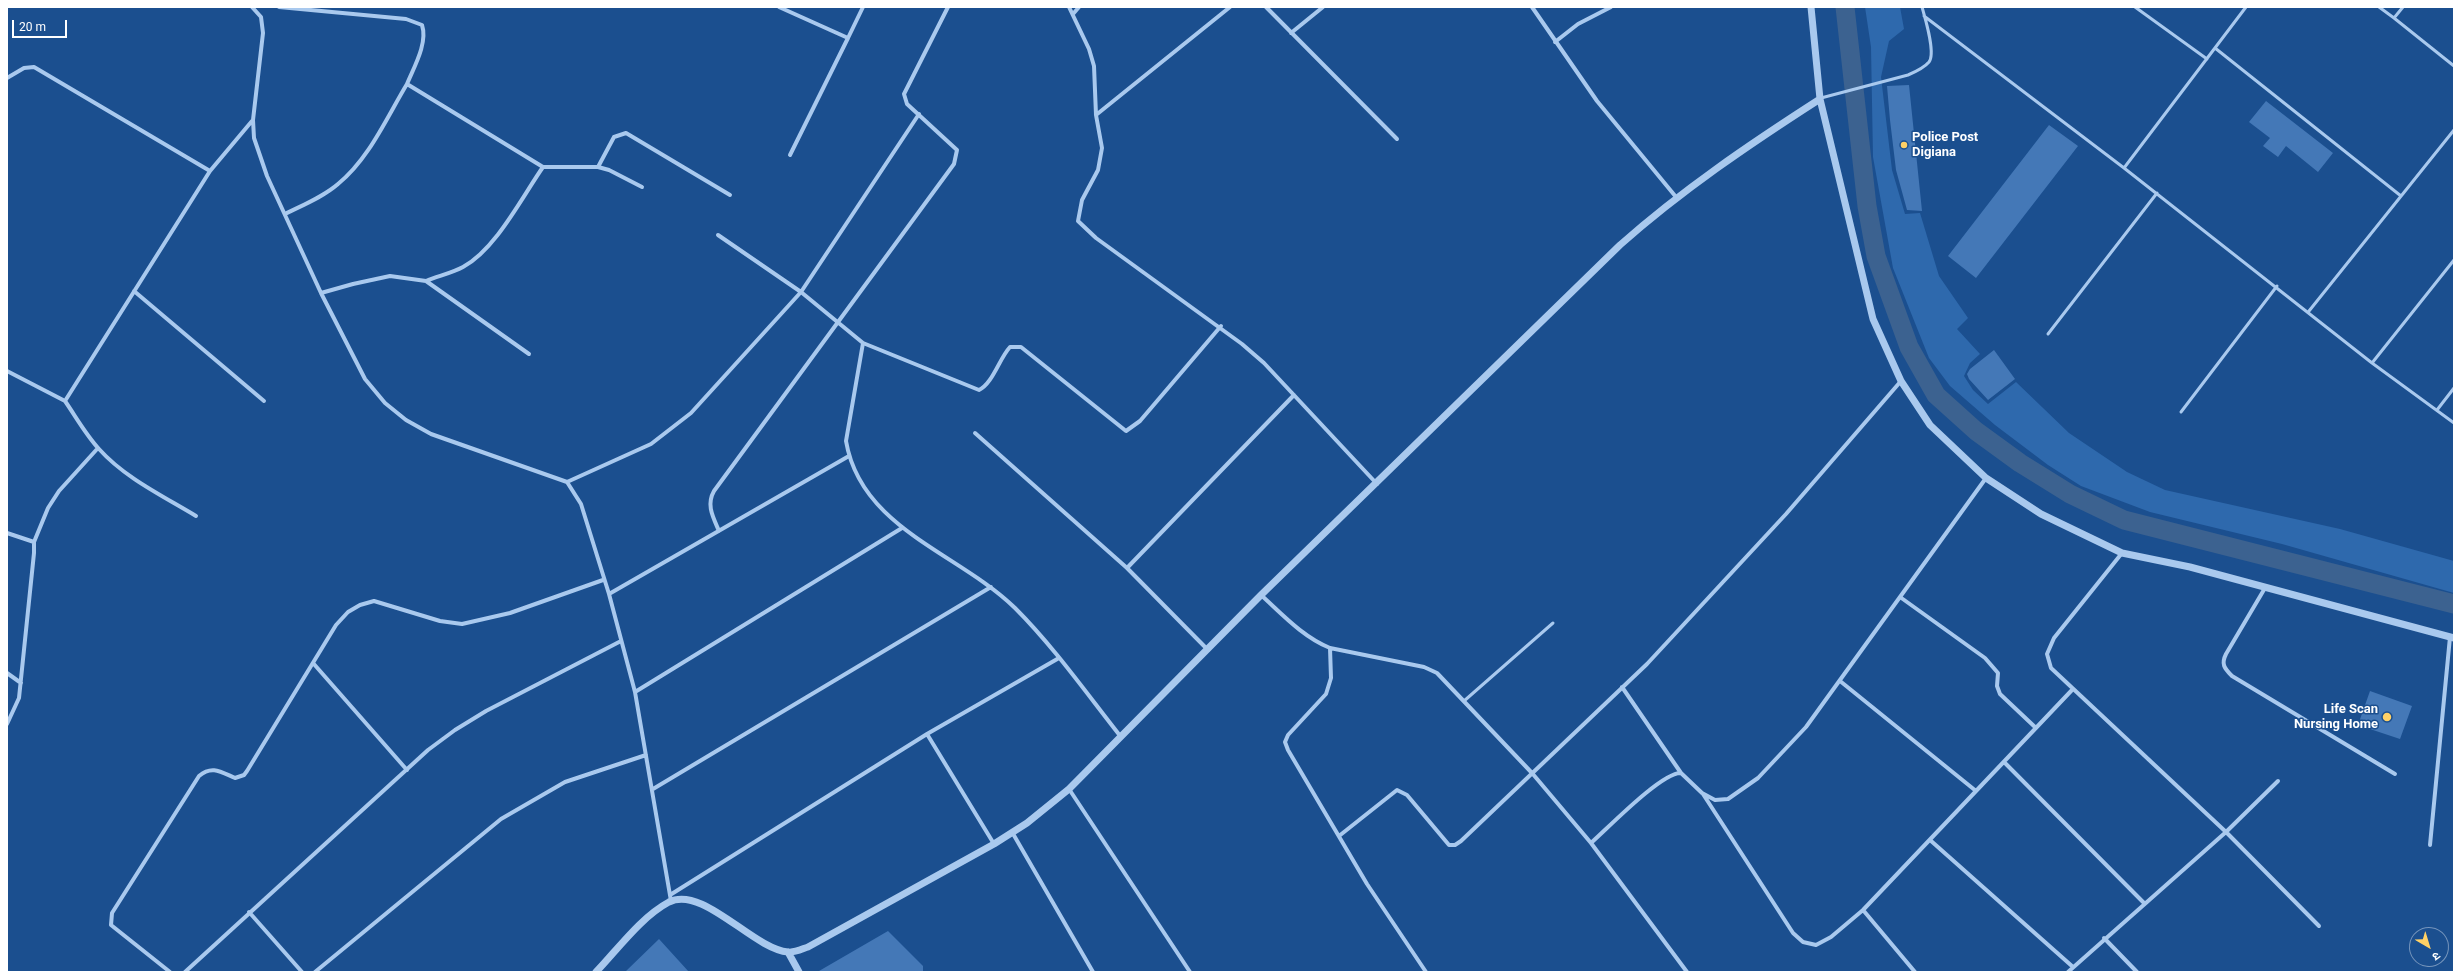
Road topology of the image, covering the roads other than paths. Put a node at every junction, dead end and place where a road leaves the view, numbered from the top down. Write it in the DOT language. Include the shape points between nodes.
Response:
graph roads {
  1 [pos="252,7"];
  2 [pos="279,7"];
  3 [pos="778,7"];
  4 [pos="863,7"];
  5 [pos="948,7"];
  6 [pos="1069,7"];
  7 [pos="1079,7"];
  8 [pos="1230,7"];
  9 [pos="1266,7"];
  10 [pos="1323,7"];
  11 [pos="1532,7"];
  12 [pos="1611,7"];
  13 [pos="1811,7"];
  14 [pos="1922,7"];
  15 [pos="2135,7"];
  16 [pos="2246,7"];
  17 [pos="2379,7"];
  18 [pos="2403,7"];
  19 [pos="1073,14"];
  20 [pos="1924,16"];
  21 [pos="2394,18"];
  22 [pos="1291,33"];
  23 [pos="848,38"];
  24 [pos="1555,42"];
  25 [pos="2215,48"];
  26 [pos="2207,59"];
  27 [pos="2454,66"];
  28 [pos="7,78"];
  29 [pos="407,84"];
  30 [pos="1820,99"];
  31 [pos="919,114"];
  32 [pos="1096,115"];
  33 [pos="253,120"];
  34 [pos="2454,130"];
  35 [pos="1397,140"];
  36 [pos="790,155"];
  37 [pos="543,167"];
  38 [pos="598,167"];
  39 [pos="2124,168"];
  40 [pos="210,171"];
  41 [pos="642,187"];
  42 [pos="2157,193"];
  43 [pos="730,195"];
  44 [pos="2401,196"];
  45 [pos="1676,198"];
  46 [pos="285,214"];
  47 [pos="718,235"];
  48 [pos="2454,260"];
  49 [pos="426,281"];
  50 [pos="2276,286"];
  51 [pos="134,291"];
  52 [pos="801,292"];
  53 [pos="321,293"];
  54 [pos="2309,311"];
  55 [pos="839,323"];
  56 [pos="1221,326"];
  57 [pos="2048,334"];
  58 [pos="863,343"];
  59 [pos="529,354"];
  60 [pos="2372,363"];
  61 [pos="7,370"];
  62 [pos="1901,381"];
  63 [pos="2454,388"];
  64 [pos="1294,395"];
  65 [pos="65,401"];
  66 [pos="264,401"];
  67 [pos="2437,410"];
  68 [pos="2181,412"];
  69 [pos="2454,423"];
  70 [pos="975,433"];
  71 [pos="98,448"];
  72 [pos="849,456"];
  73 [pos="1986,478"];
  74 [pos="567,482"];
  75 [pos="1377,484"];
  76 [pos="196,516"];
  77 [pos="902,528"];
  78 [pos="719,531"];
  79 [pos="7,533"];
  80 [pos="34,542"];
  81 [pos="2122,552"];
  82 [pos="1127,568"];
  83 [pos="603,580"];
  84 [pos="991,587"];
  85 [pos="2265,588"];
  86 [pos="609,594"];
  87 [pos="1261,595"];
  88 [pos="1900,597"];
  89 [pos="1552,622"];
  90 [pos="2452,638"];
  91 [pos="622,641"];
  92 [pos="1330,648"];
  93 [pos="1208,650"];
  94 [pos="1058,658"];
  95 [pos="313,663"];
  96 [pos="7,672"];
  97 [pos="1840,681"];
  98 [pos="21,683"];
  99 [pos="1622,687"];
  100 [pos="2072,690"];
  101 [pos="635,692"];
  102 [pos="1464,701"];
  103 [pos="7,724"];
  104 [pos="2036,728"];
  105 [pos="927,734"];
  106 [pos="1121,737"];
  107 [pos="646,755"];
  108 [pos="2004,762"];
  109 [pos="407,770"];
  110 [pos="1532,772"];
  111 [pos="1681,773"];
  112 [pos="2395,774"];
  113 [pos="2278,781"];
  114 [pos="653,789"];
  115 [pos="1069,789"];
  116 [pos="1976,791"];
  117 [pos="1702,794"];
  118 [pos="1012,832"];
  119 [pos="2226,832"];
  120 [pos="1339,836"];
  121 [pos="1930,840"];
  122 [pos="1591,843"];
  123 [pos="994,844"];
  124 [pos="2430,845"];
  125 [pos="670,898"];
  126 [pos="2144,904"];
  127 [pos="1863,910"];
  128 [pos="249,912"];
  129 [pos="2319,926"];
  130 [pos="2104,938"];
  131 [pos="788,952"];
  132 [pos="2073,967"];
  133 [pos="170,972"];
  134 [pos="185,972"];
  135 [pos="302,972"];
  136 [pos="315,972"];
  137 [pos="596,972"];
  138 [pos="799,972"];
  139 [pos="1093,972"];
  140 [pos="1190,972"];
  141 [pos="1426,972"];
  142 [pos="1687,972"];
  143 [pos="1914,972"];
  144 [pos="2068,972"];
  145 [pos="2137,972"];
  1 -- 33 [label="street" via="261,18 263,33"];
  2 -- 29 [label="street" via="406,19 422,25 425,32 423,42"];
  3 -- 23 [label="street"];
  4 -- 23 [label="street"];
  5 -- 31 [label="street" via="906,89 905,99"];
  6 -- 19 [label="street"];
  7 -- 19 [label="street"];
  8 -- 32 [label="street"];
  9 -- 22 [label="street"];
  10 -- 22 [label="street"];
  11 -- 24 [label="street"];
  12 -- 24 [label="street" via="1578,24"];
  13 -- 30 [label="street"];
  14 -- 20 [label="lane"];
  15 -- 26 [label="lane"];
  16 -- 25 [label="lane"];
  17 -- 21 [label="lane"];
  18 -- 21 [label="lane"];
  19 -- 32 [label="street" via="1094,66"];
  20 -- 30 [label="lane" via="1932,54 1930,61 1920,70"];
  20 -- 39 [label="lane"];
  21 -- 27 [label="lane"];
  22 -- 35 [label="street"];
  23 -- 36 [label="street"];
  24 -- 45 [label="street" via="1598,101"];
  25 -- 26 [label="lane"];
  25 -- 44 [label="lane"];
  26 -- 39 [label="lane"];
  28 -- 40 [label="street" via="24,68 34,68"];
  29 -- 37 [label="street"];
  29 -- 46 [label="street" via="350,173 325,194"];
  30 -- 45 [label="street" via="1737,152"];
  30 -- 62 [label="street" via="1873,319"];
  31 -- 52 [label="street"];
  31 -- 55 [label="street" via="953,144 957,150 957,157"];
  32 -- 56 [label="street" via="1102,148 1101,158 1098,170 1082,200 1078,221 1096,238"];
  33 -- 40 [label="street"];
  33 -- 46 [label="street" via="254,138 264,169"];
  34 -- 44 [label="lane"];
  37 -- 38 [label="street"];
  37 -- 49 [label="street" via="492,242 478,256 464,266"];
  38 -- 41 [label="street"];
  38 -- 43 [label="street" via="614,137 626,133"];
  39 -- 42 [label="lane"];
  40 -- 51 [label="street"];
  42 -- 50 [label="lane"];
  42 -- 57 [label="lane"];
  44 -- 54 [label="lane"];
  45 -- 75 [label="street" via="1620,246"];
  46 -- 53 [label="street"];
  47 -- 52 [label="street"];
  48 -- 60 [label="lane"];
  49 -- 53 [label="street" via="390,276"];
  49 -- 59 [label="street"];
  50 -- 54 [label="lane"];
  50 -- 68 [label="lane"];
  51 -- 65 [label="street"];
  51 -- 66 [label="street"];
  52 -- 55 [label="street"];
  52 -- 74 [label="street" via="702,402 670,431 651,444"];
  53 -- 74 [label="street" via="366,379 385,403 406,420 431,434"];
  54 -- 60 [label="lane"];
  55 -- 58 [label="street"];
  55 -- 78 [label="street" via="714,491 710,506"];
  56 -- 58 [label="street" via="1140,421 1126,431 1021,347 1010,347 987,384 979,390"];
  56 -- 64 [label="street" via="1264,363"];
  58 -- 72 [label="street" via="846,441"];
  60 -- 67 [label="lane"];
  61 -- 65 [label="street"];
  62 -- 73 [label="street" via="1930,425"];
  62 -- 99 [label="street" via="1786,514 1647,664"];
  63 -- 67 [label="lane"];
  64 -- 75 [label="street"];
  64 -- 82 [label="street"];
  65 -- 71 [label="street"];
  67 -- 69 [label="lane"];
  70 -- 82 [label="street"];
  71 -- 76 [label="street" via="135,479"];
  71 -- 80 [label="street" via="59,491 48,508"];
  72 -- 77 [label="street" via="867,491"];
  72 -- 78 [label="street"];
  73 -- 81 [label="street" via="2041,514"];
  73 -- 88 [label="street"];
  74 -- 83 [label="street" via="582,504"];
  75 -- 87 [label="street"];
  77 -- 84 [label="street"];
  77 -- 101 [label="street"];
  78 -- 86 [label="street"];
  79 -- 80 [label="street"];
  80 -- 98 [label="street"];
  81 -- 85 [label="street" via="2190,567"];
  81 -- 100 [label="street" via="2054,638 2047,654 2051,668"];
  82 -- 93 [label="street"];
  83 -- 86 [label="street"];
  83 -- 95 [label="street" via="510,613 462,624 440,621 374,601 360,605 348,612 336,625"];
  84 -- 94 [label="street" via="1016,609"];
  84 -- 114 [label="street"];
  85 -- 90 [label="street"];
  85 -- 112 [label="street" via="2226,654 2224,668 2232,676"];
  86 -- 91 [label="street"];
  87 -- 92 [label="street" via="1304,634"];
  87 -- 93 [label="street"];
  88 -- 97 [label="street"];
  88 -- 104 [label="street" via="1985,658 1998,673 1997,686 2000,694"];
  89 -- 102 [label="lane"];
  90 -- 124 [label="street"];
  91 -- 101 [label="street"];
  91 -- 109 [label="street" via="454,730"];
  92 -- 102 [label="street" via="1424,667 1438,673"];
  92 -- 120 [label="street" via="1331,678 1326,694 1294,727 1285,742"];
  93 -- 106 [label="street"];
  94 -- 105 [label="street"];
  94 -- 106 [label="street"];
  95 -- 109 [label="street"];
  95 -- 133 [label="street" via="244,775 235,778 215,769 208,769 199,776 112,913 111,925"];
  96 -- 98 [label="street"];
  97 -- 116 [label="street"];
  97 -- 117 [label="street" via="1806,727 1758,778 1728,799 1715,800"];
  98 -- 103 [label="street" via="19,698"];
  99 -- 110 [label="street"];
  99 -- 111 [label="street"];
  100 -- 104 [label="street"];
  100 -- 119 [label="street"];
  101 -- 107 [label="street"];
  102 -- 110 [label="street"];
  104 -- 108 [label="street"];
  105 -- 123 [label="street"];
  105 -- 125 [label="street"];
  106 -- 115 [label="street"];
  107 -- 114 [label="street"];
  107 -- 136 [label="street" via="565,782 524,804"];
  108 -- 116 [label="street"];
  108 -- 126 [label="street"];
  109 -- 128 [label="street"];
  110 -- 120 [label="street" via="1454,846 1444,840 1407,795 1397,790"];
  110 -- 122 [label="street"];
  111 -- 117 [label="street"];
  111 -- 122 [label="street" via="1674,773 1657,784"];
  113 -- 119 [label="street"];
  114 -- 125 [label="street"];
  115 -- 118 [label="street"];
  115 -- 140 [label="street"];
  116 -- 121 [label="street"];
  117 -- 127 [label="street" via="1793,933 1803,942 1816,946 1831,938"];
  118 -- 123 [label="street"];
  118 -- 139 [label="street"];
  119 -- 126 [label="street"];
  119 -- 129 [label="street"];
  120 -- 141 [label="street" via="1367,884"];
  121 -- 127 [label="street"];
  121 -- 132 [label="street"];
  122 -- 142 [label="street"];
  123 -- 131 [label="street" via="808,947"];
  125 -- 131 [label="street" via="703,905 761,941"];
  125 -- 137 [label="street"];
  126 -- 130 [label="street"];
  127 -- 143 [label="street"];
  128 -- 134 [label="street"];
  128 -- 135 [label="street"];
  130 -- 132 [label="street"];
  130 -- 145 [label="street"];
  131 -- 138 [label="street"];
  132 -- 144 [label="street"];
}
